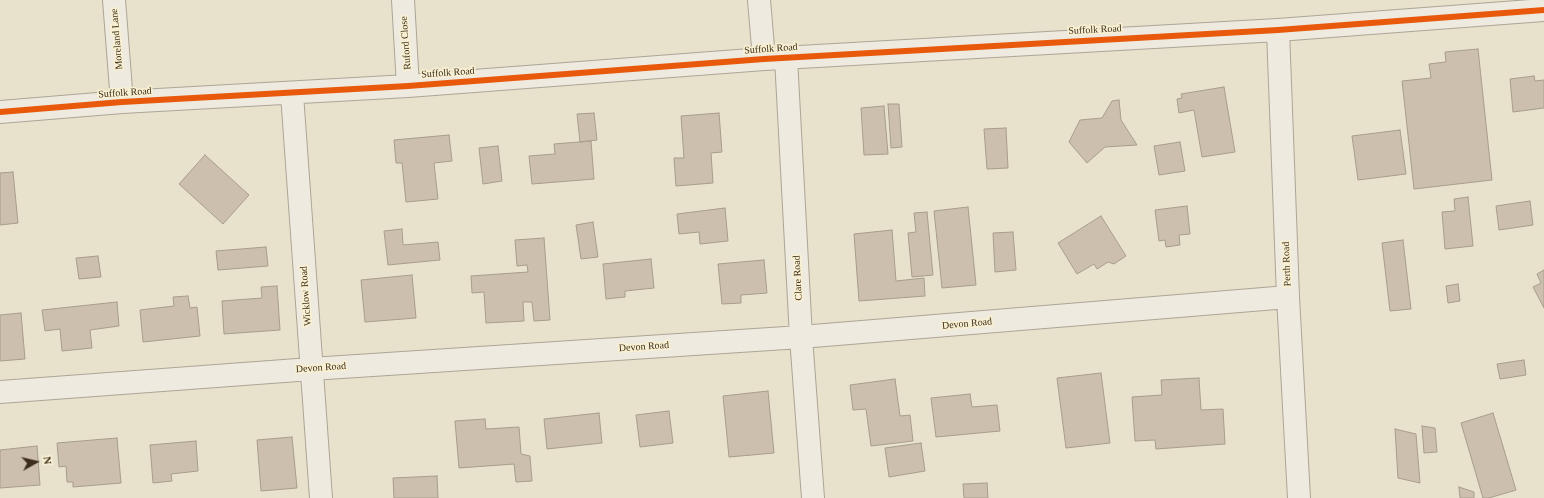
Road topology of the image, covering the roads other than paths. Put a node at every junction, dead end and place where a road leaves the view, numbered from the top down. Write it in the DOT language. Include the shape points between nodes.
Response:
graph roads {
  1 [pos="114,0"];
  2 [pos="403,0"];
  3 [pos="759,0"];
  4 [pos="1544,10"];
  5 [pos="1278,30"];
  6 [pos="786,58"];
  7 [pos="764,59"];
  8 [pos="408,86"];
  9 [pos="292,94"];
  10 [pos="122,102"];
  11 [pos="0,112"];
  12 [pos="1288,297"];
  13 [pos="801,338"];
  14 [pos="311,368"];
  15 [pos="0,392"];
  16 [pos="322,498"];
  17 [pos="813,498"];
  18 [pos="1299,498"];
  1 -- 10 [label="street, Moreland Lane"];
  2 -- 8 [label="street, Ruford Close"];
  3 -- 7 [label="street"];
  4 -- 5 [label="street, Suffolk Road"];
  5 -- 6 [label="street, Suffolk Road"];
  5 -- 12 [label="street, Perth Road"];
  6 -- 7 [label="street, Suffolk Road"];
  6 -- 13 [label="street, Clare Road"];
  7 -- 8 [label="street, Suffolk Road"];
  8 -- 9 [label="street, Suffolk Road"];
  9 -- 10 [label="street, Suffolk Road"];
  9 -- 14 [label="street, Wicklow Road"];
  10 -- 11 [label="street, Suffolk Road"];
  12 -- 13 [label="street, Devon Road"];
  12 -- 18 [label="street, Perth Road"];
  13 -- 14 [label="street, Devon Road"];
  13 -- 17 [label="street, Clare Road"];
  14 -- 15 [label="street, Devon Road"];
  14 -- 16 [label="street, Wicklow Road"];
}
